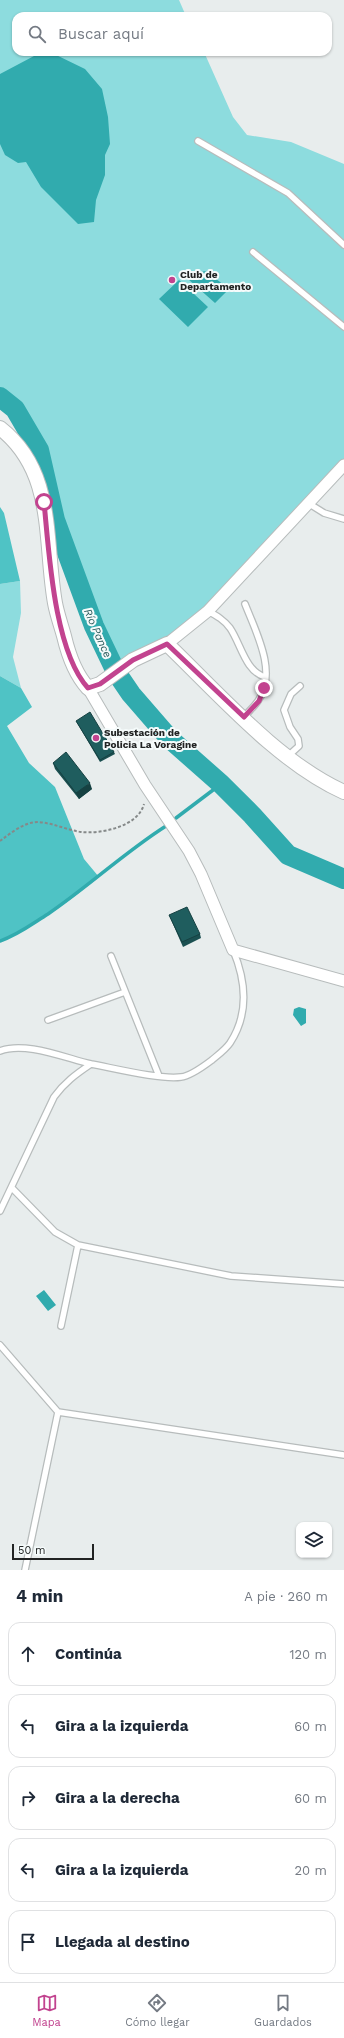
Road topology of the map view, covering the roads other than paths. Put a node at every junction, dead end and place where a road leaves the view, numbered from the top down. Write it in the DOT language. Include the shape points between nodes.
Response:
graph roads {
  1 [pos="198,141"];
  2 [pos="344,245"];
  3 [pos="254,252"];
  4 [pos="344,327"];
  5 [pos="0,428"];
  6 [pos="344,465"];
  7 [pos="308,503"];
  8 [pos="344,519"];
  9 [pos="245,604"];
  10 [pos="208,611"];
  11 [pos="167,644"];
  12 [pos="265,677"];
  13 [pos="94,686"];
  14 [pos="300,686"];
  15 [pos="244,717"];
  16 [pos="287,758"];
  17 [pos="344,792"];
  18 [pos="233,950"];
  19 [pos="111,956"];
  20 [pos="344,981"];
  21 [pos="126,992"];
  22 [pos="48,1020"];
  23 [pos="0,1051"];
  24 [pos="90,1064"];
  25 [pos="159,1076"];
  26 [pos="12,1188"];
  27 [pos="0,1211"];
  28 [pos="78,1245"];
  29 [pos="344,1284"];
  30 [pos="61,1326"];
  31 [pos="0,1346"];
  32 [pos="58,1412"];
  33 [pos="344,1455"];
  34 [pos="27,1562"];
  35 [pos="21,1570"];
  36 [pos="25,1570"];
  1 -- 2 [label="lane" via="288,193"];
  3 -- 4 [label="lane"];
  5 -- 13 [label="street" via="13,438 25,453 35,472 44,502 55,603 67,649 82,682"];
  6 -- 7 [label="street"];
  7 -- 8 [label="lane" via="324,513"];
  7 -- 10 [label="street"];
  9 -- 12 [label="lane" via="260,644 266,666"];
  10 -- 11 [label="street"];
  10 -- 12 [label="lane" via="229,627 248,663 258,675"];
  11 -- 13 [label="street" via="133,660"];
  11 -- 15 [label="street"];
  12 -- 15 [label="lane" via="259,701"];
  13 -- 18 [label="street" via="145,785 189,851"];
  14 -- 16 [label="lane" via="291,694 284,710 299,746"];
  15 -- 16 [label="street"];
  16 -- 17 [label="street" via="325,784"];
  18 -- 20 [label="street"];
  18 -- 25 [label="lane" via="240,968 244,1007 230,1044 204,1067 181,1078"];
  19 -- 21 [label="lane"];
  21 -- 22 [label="lane"];
  21 -- 25 [label="lane"];
  23 -- 24 [label="lane" via="10,1047 24,1048"];
  24 -- 25 [label="lane"];
  24 -- 26 [label="lane" via="62,1085 54,1097"];
  26 -- 27 [label="lane"];
  26 -- 28 [label="lane" via="54,1232"];
  28 -- 29 [label="lane" via="231,1276"];
  28 -- 30 [label="lane"];
  31 -- 32 [label="lane"];
  32 -- 33 [label="lane"];
  32 -- 34 [label="lane"];
  34 -- 35 [label="lane"];
  34 -- 36 [label="lane"];
}
